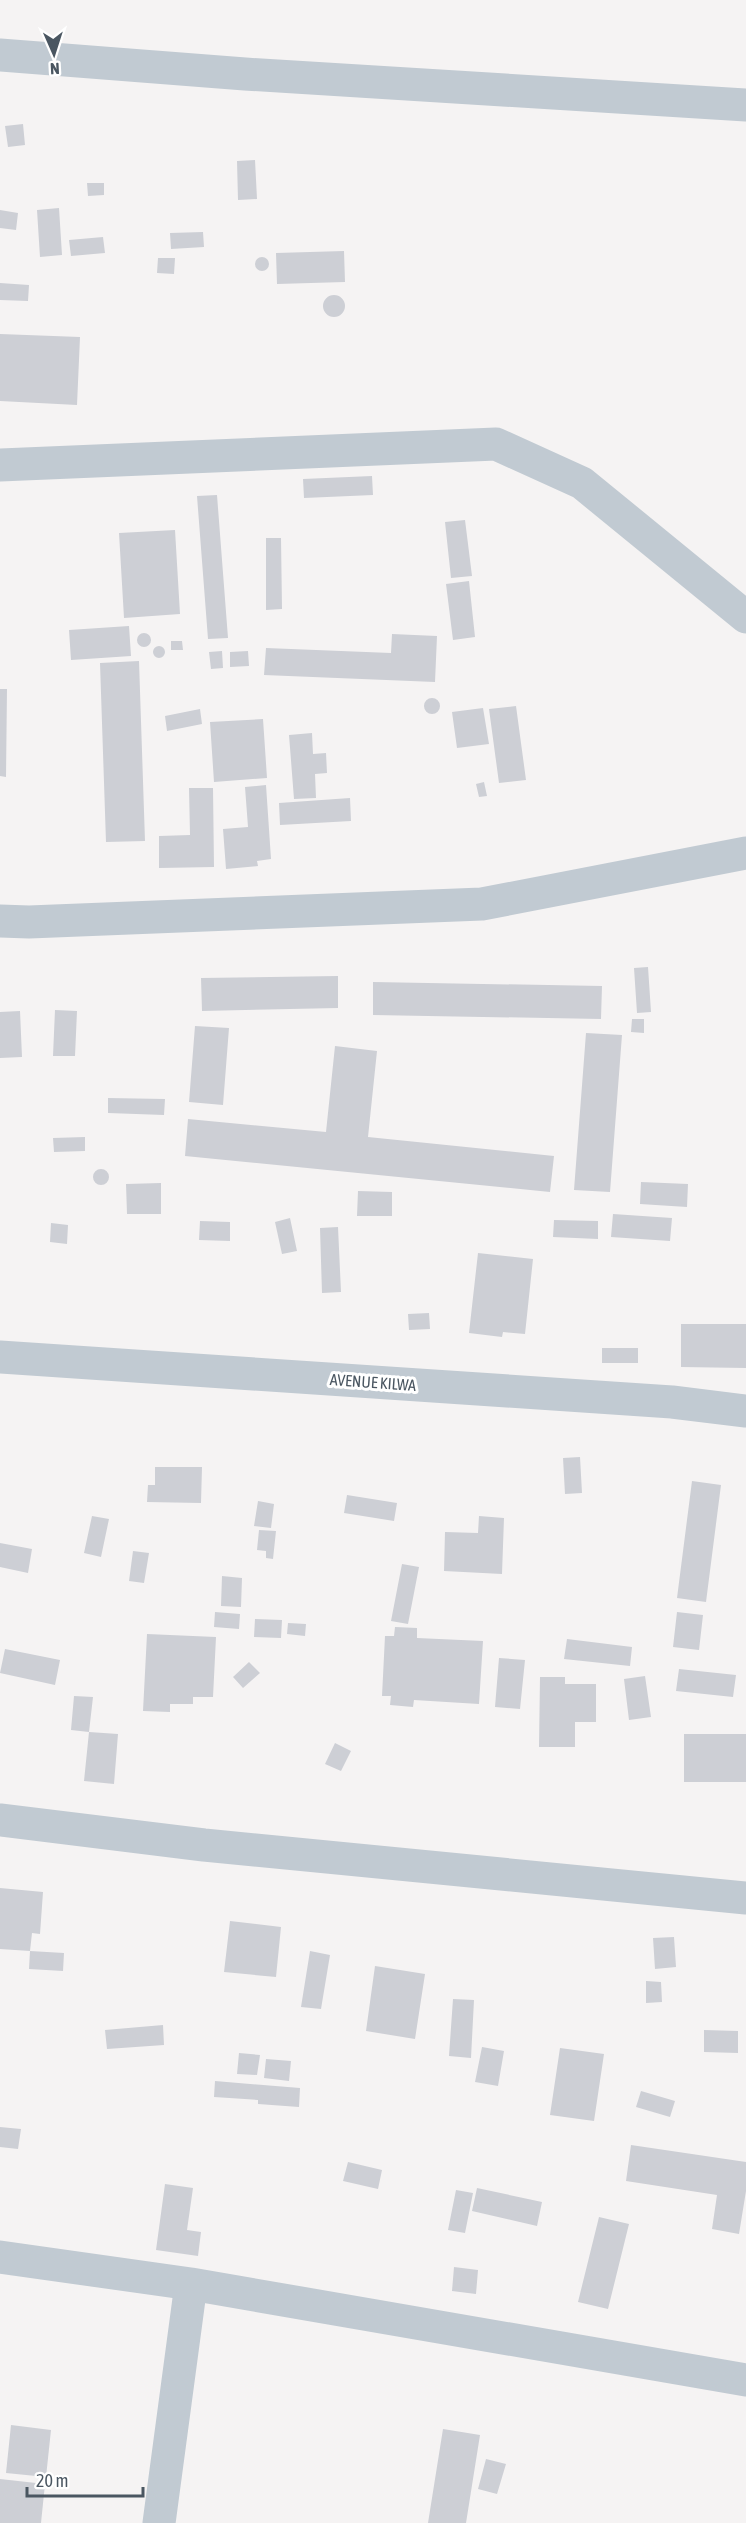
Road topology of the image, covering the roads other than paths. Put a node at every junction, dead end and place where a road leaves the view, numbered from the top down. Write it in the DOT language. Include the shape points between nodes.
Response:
graph roads {
  1 [pos="0,55"];
  2 [pos="746,105"];
  3 [pos="0,465"];
  4 [pos="746,617"];
  5 [pos="746,853"];
  6 [pos="0,921"];
  7 [pos="0,1357"];
  8 [pos="746,1411"];
  9 [pos="0,1820"];
  10 [pos="746,1898"];
  11 [pos="0,2257"];
  12 [pos="191,2284"];
  13 [pos="746,2380"];
  14 [pos="159,2523"];
  1 -- 2 [label="street"];
  3 -- 4 [label="street" via="496,444 582,483"];
  5 -- 6 [label="street" via="482,904"];
  7 -- 8 [label="street, AVENUE KILWA"];
  9 -- 10 [label="street" via="204,1845"];
  11 -- 12 [label="street"];
  12 -- 13 [label="street"];
  12 -- 14 [label="street"];
}
